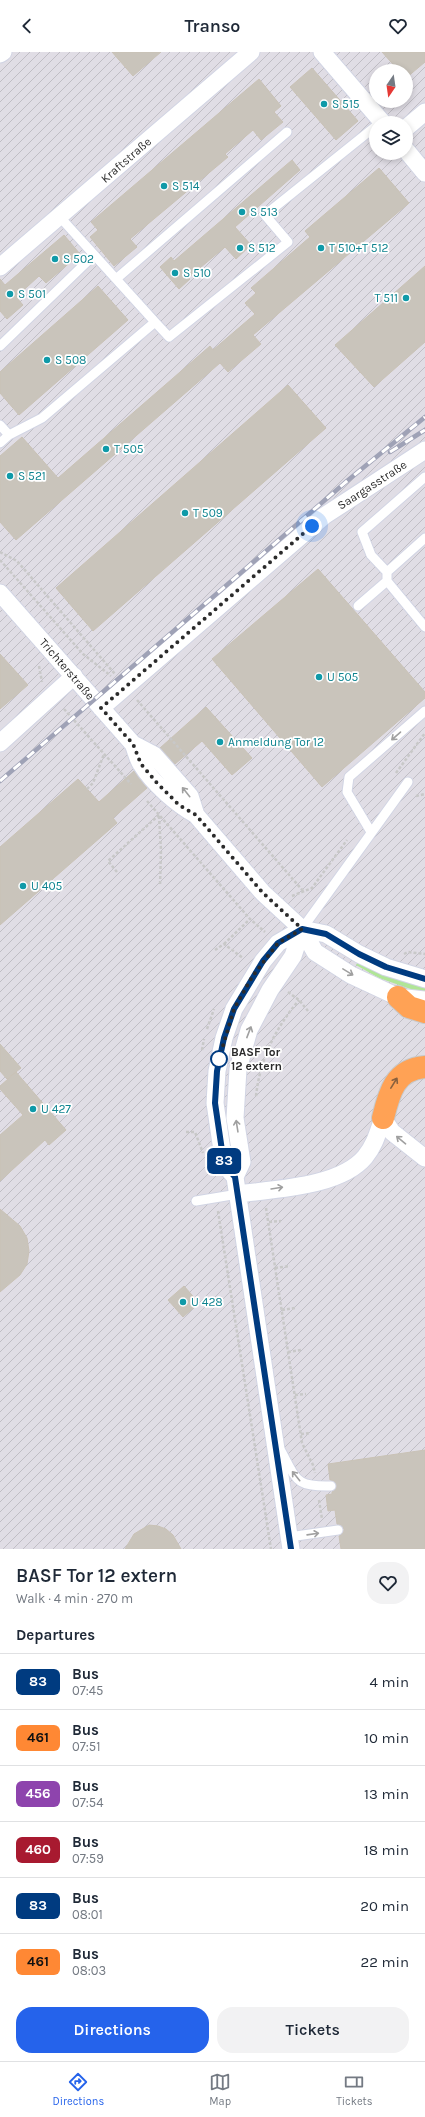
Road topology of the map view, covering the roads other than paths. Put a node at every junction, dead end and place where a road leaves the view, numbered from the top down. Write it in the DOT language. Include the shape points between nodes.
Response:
graph roads {
  1 [pos="3,52"];
  2 [pos="251,52"];
  3 [pos="322,52"];
  4 [pos="0,54"];
  5 [pos="425,112"];
  6 [pos="374,116"];
  7 [pos="413,122"];
  8 [pos="288,132"];
  9 [pos="369,132"];
  10 [pos="413,158"];
  11 [pos="425,173"];
  12 [pos="59,216"];
  13 [pos="94,255"];
  14 [pos="0,267"];
  15 [pos="116,279"];
  16 [pos="154,322"];
  17 [pos="0,346"];
  18 [pos="0,425"];
  19 [pos="9,435"];
  20 [pos="0,443"];
  21 [pos="423,455"];
  22 [pos="425,477"];
  23 [pos="425,538"];
  24 [pos="387,576"];
  25 [pos="0,593"];
  26 [pos="358,606"];
  27 [pos="425,627"];
  28 [pos="74,676"];
  29 [pos="101,708"];
  30 [pos="425,710"];
  31 [pos="0,743"];
  32 [pos="133,744"];
  33 [pos="408,782"];
  34 [pos="196,815"];
  35 [pos="371,832"];
  36 [pos="302,929"];
  37 [pos="425,979"];
  38 [pos="398,997"];
  39 [pos="425,1000"];
  40 [pos="425,1012"];
  41 [pos="425,1067"];
  42 [pos="383,1118"];
  43 [pos="425,1158"];
  44 [pos="235,1177"];
  45 [pos="238,1194"];
  46 [pos="196,1201"];
  47 [pos="276,1442"];
  48 [pos="331,1486"];
  49 [pos="338,1530"];
  50 [pos="290,1543"];
  1 -- 4 [label="street"];
  2 -- 12 [label="street, Kraftstraße"];
  3 -- 6 [label="street"];
  5 -- 7 [label="street"];
  8 -- 15 [label="lane"];
  9 -- 16 [label="lane" via="265,215 288,242 169,337"];
  10 -- 11 [label="street"];
  12 -- 13 [label="lane"];
  12 -- 14 [label="street, Kraftstraße"];
  13 -- 15 [label="lane"];
  13 -- 17 [label="lane"];
  15 -- 16 [label="lane"];
  16 -- 19 [label="lane" via="42,418"];
  18 -- 19 [label="lane"];
  19 -- 20 [label="lane"];
  21 -- 29 [label="street, Saargasstraße" via="324,516"];
  22 -- 24 [label="lane" via="362,532 371,555"];
  23 -- 24 [label="lane"];
  24 -- 26 [label="lane"];
  24 -- 27 [label="lane"];
  25 -- 28 [label="street, Trichterstraße"];
  28 -- 29 [label="street, Trichterstraße"];
  28 -- 31 [label="street"];
  29 -- 32 [label="street, Trichterstraße"];
  30 -- 35 [label="lane, one-way" via="349,777 347,792"];
  32 -- 34 [label="street, Trichterstraße" via="141,764 157,783 179,805"];
  34 -- 32 [label="street, Trichterstraße, one-way" via="190,796 154,755"];
  33 -- 35 [label="lane"];
  34 -- 36 [label="street, Trichterstraße" via="263,893"];
  35 -- 36 [label="lane"];
  36 -- 37 [label="street" via="326,934 386,967"];
  36 -- 38 [label="street, one-way" via="315,952 351,975"];
  44 -- 36 [label="street, one-way" via="242,1162 236,1118 238,1069 249,1030 270,990 294,956"];
  36 -- 44 [label="street" via="278,943 263,961 234,1009 224,1038 217,1071 215,1103 224,1164"];
  38 -- 39 [label="street"];
  38 -- 40 [label="highway" via="409,1007"];
  42 -- 41 [label="highway, one-way" via="391,1089 398,1078 406,1072"];
  43 -- 42 [label="street, one-way" via="396,1136"];
  45 -- 42 [label="street, one-way" via="335,1177 365,1157 376,1140"];
  44 -- 45 [label="street"];
  45 -- 46 [label="lane"];
  45 -- 47 [label="street"];
  48 -- 47 [label="lane, one-way" via="304,1484 295,1476"];
  47 -- 50 [label="street"];
  50 -- 49 [label="lane, one-way"];
}
